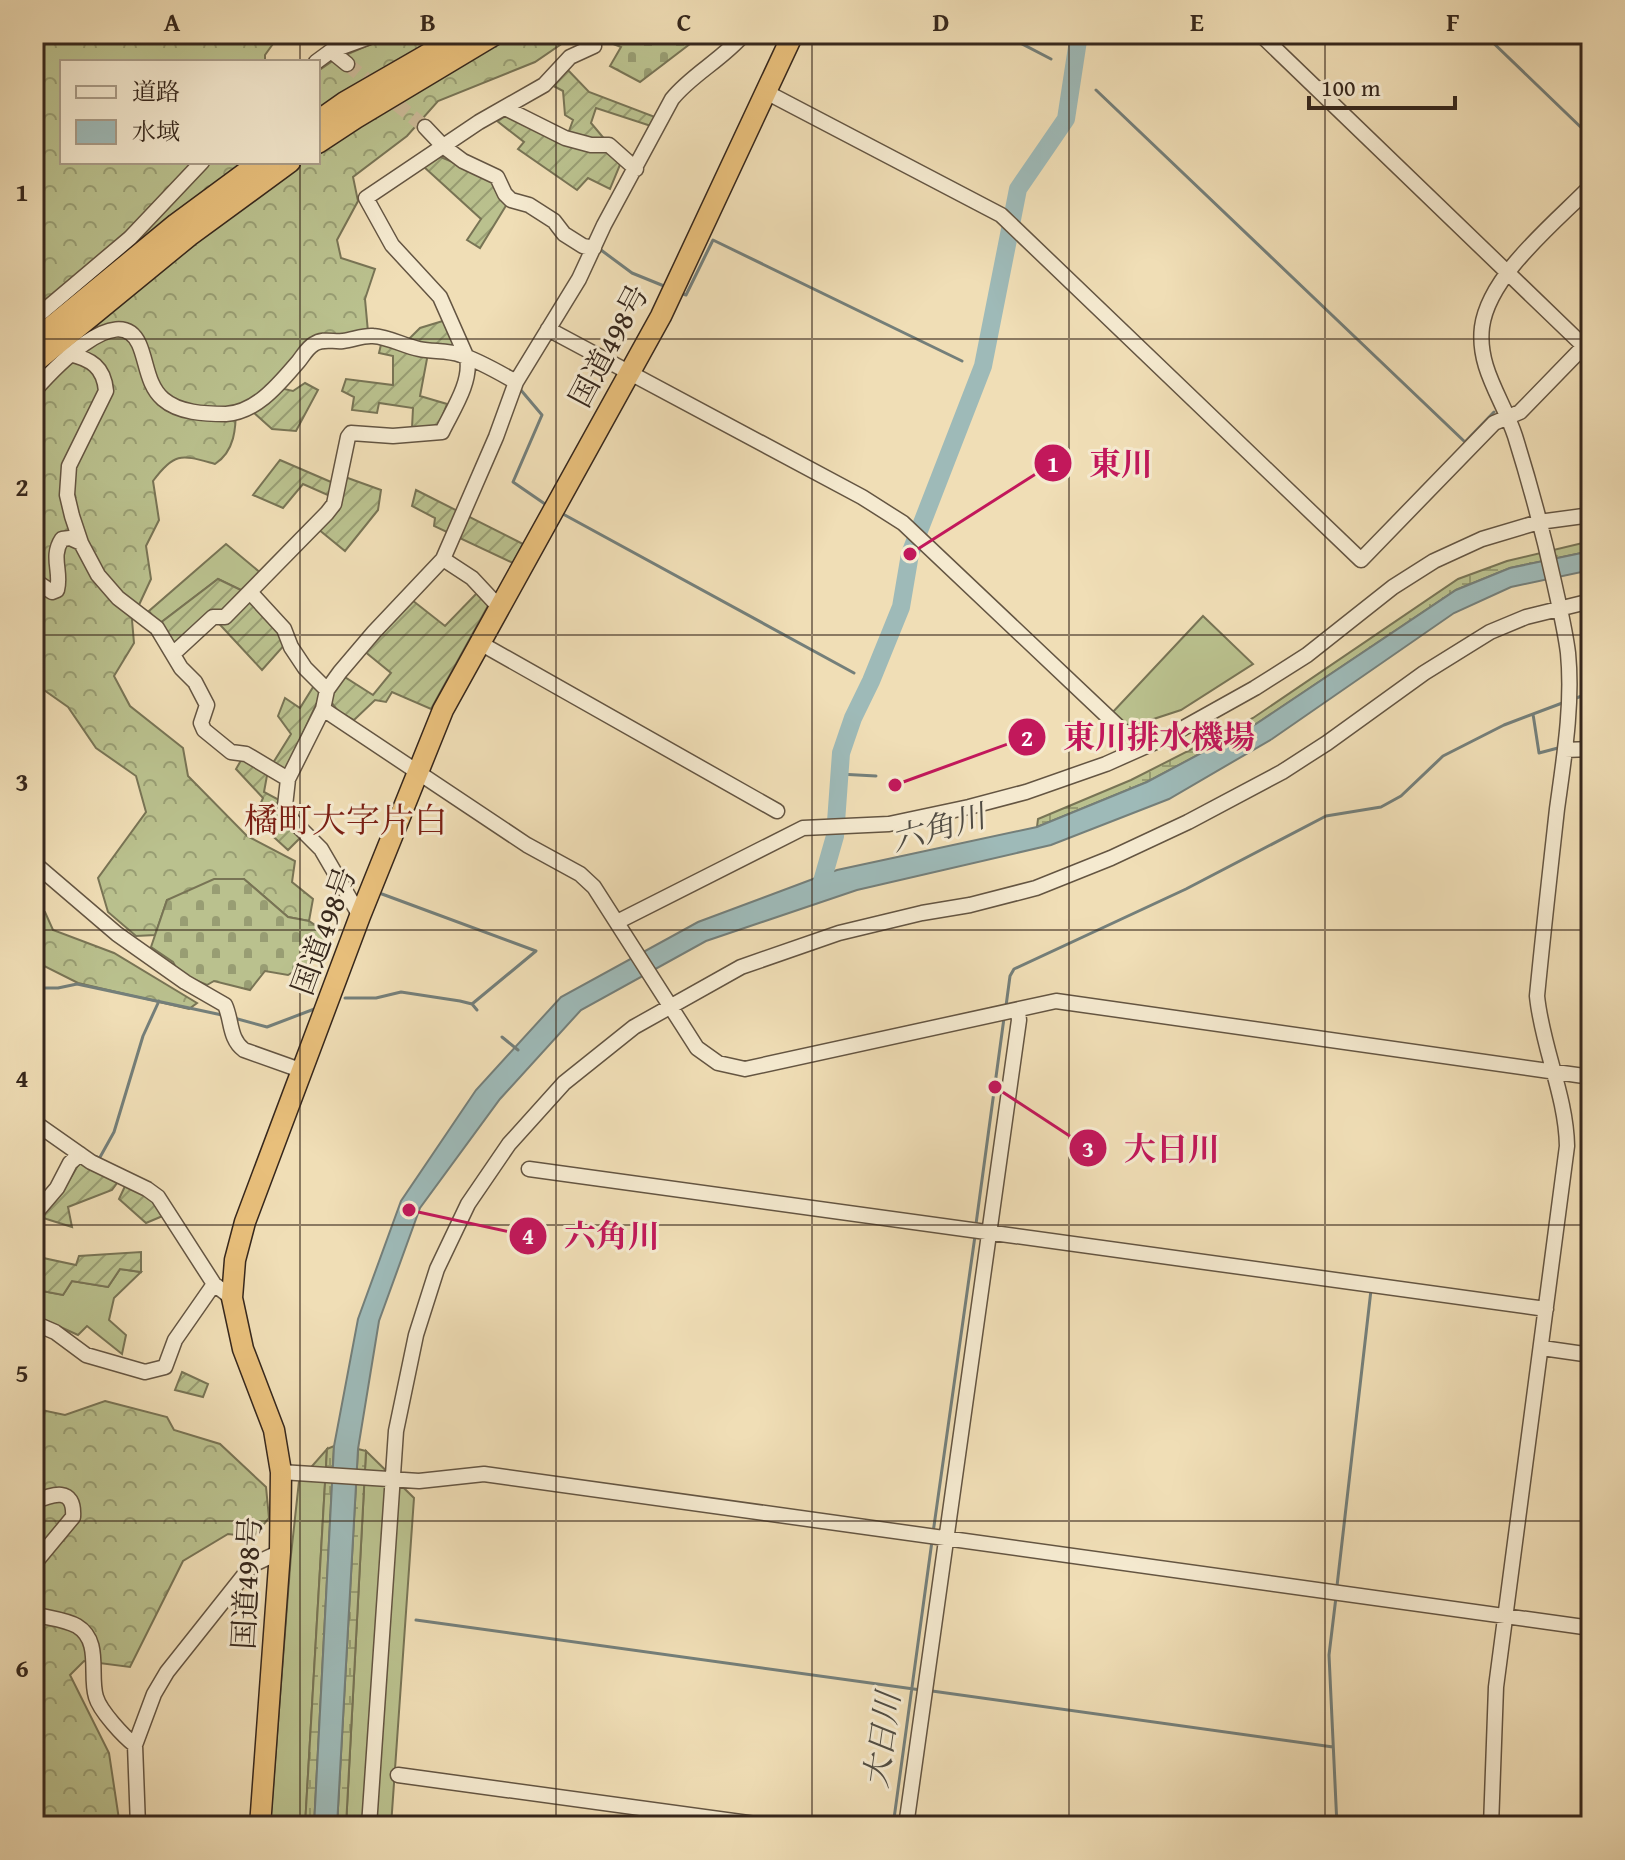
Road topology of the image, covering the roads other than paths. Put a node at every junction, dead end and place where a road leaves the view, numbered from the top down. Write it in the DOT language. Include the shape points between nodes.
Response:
graph roads {
  1 [pos="378,34"];
  2 [pos="463,34"];
  3 [pos="496,34"];
  4 [pos="744,34"];
  5 [pos="793,34"];
  6 [pos="1260,34"];
  7 [pos="594,46"];
  8 [pos="331,51"];
  9 [pos="319,60"];
  10 [pos="347,64"];
  11 [pos="766,92"];
  12 [pos="505,108"];
  13 [pos="320,120"];
  14 [pos="425,127"];
  15 [pos="320,142"];
  16 [pos="443,146"];
  17 [pos="200,164"];
  18 [pos="257,164"];
  19 [pos="287,164"];
  20 [pos="636,169"];
  21 [pos="1591,186"];
  22 [pos="594,248"];
  23 [pos="1507,272"];
  24 [pos="34,319"];
  25 [pos="548,329"];
  26 [pos="34,341"];
  27 [pos="1588,346"];
  28 [pos="69,354"];
  29 [pos="467,358"];
  30 [pos="34,363"];
  31 [pos="630,373"];
  32 [pos="516,382"];
  33 [pos="34,391"];
  34 [pos="1508,417"];
  35 [pos="1591,515"];
  36 [pos="1541,525"];
  37 [pos="81,543"];
  38 [pos="443,559"];
  39 [pos="34,580"];
  40 [pos="250,592"];
  41 [pos="1591,601"];
  42 [pos="1563,607"];
  43 [pos="500,608"];
  44 [pos="1591,610"];
  45 [pos="480,643"];
  46 [pos="174,653"];
  47 [pos="327,690"];
  48 [pos="323,709"];
  49 [pos="1125,733"];
  50 [pos="1591,749"];
  51 [pos="1565,750"];
  52 [pos="418,771"];
  53 [pos="288,779"];
  54 [pos="777,811"];
  55 [pos="34,863"];
  56 [pos="360,916"];
  57 [pos="618,924"];
  58 [pos="668,1004"];
  59 [pos="1018,1012"];
  60 [pos="303,1071"];
  61 [pos="1552,1072"];
  62 [pos="1591,1077"];
  63 [pos="34,1122"];
  64 [pos="80,1154"];
  65 [pos="529,1169"];
  66 [pos="34,1215"];
  67 [pos="987,1233"];
  68 [pos="214,1284"];
  69 [pos="232,1298"];
  70 [pos="1546,1309"];
  71 [pos="34,1323"];
  72 [pos="1542,1348"];
  73 [pos="1591,1355"];
  74 [pos="291,1472"];
  75 [pos="391,1479"];
  76 [pos="34,1502"];
  77 [pos="945,1538"];
  78 [pos="280,1552"];
  79 [pos="34,1564"];
  80 [pos="34,1614"];
  81 [pos="1505,1615"];
  82 [pos="1591,1628"];
  83 [pos="135,1745"];
  84 [pos="398,1775"];
  85 [pos="138,1826"];
  86 [pos="260,1826"];
  87 [pos="369,1826"];
  88 [pos="771,1826"];
  89 [pos="906,1826"];
  90 [pos="1491,1826"];
  1 -- 8 [label="street"];
  2 -- 13 [label="highway"];
  3 -- 15 [label="highway"];
  4 -- 20 [label="street" via="679,90"];
  5 -- 11 [label="highway, 国道498号"];
  6 -- 23 [label="street"];
  7 -- 12 [label="street" via="570,57 544,85"];
  8 -- 9 [label="street"];
  8 -- 10 [label="street"];
  11 -- 31 [label="highway, 国道498号"];
  11 -- 34 [label="street" via="1001,215 1361,560 1494,423"];
  12 -- 16 [label="street"];
  12 -- 20 [label="street" via="565,138 609,145"];
  14 -- 16 [label="street"];
  16 -- 22 [label="street" via="497,177 511,200 529,205 564,234"];
  16 -- 29 [label="street" via="366,198 392,245 440,297"];
  17 -- 24 [label="street" via="130,238"];
  18 -- 26 [label="highway"];
  19 -- 30 [label="highway" via="189,236"];
  20 -- 22 [label="street"];
  21 -- 23 [label="street"];
  22 -- 25 [label="street"];
  23 -- 27 [label="street"];
  23 -- 34 [label="street" via="1490,298 1482,338 1493,390"];
  25 -- 31 [label="street"];
  25 -- 32 [label="street"];
  27 -- 34 [label="street" via="1520,412"];
  28 -- 29 [label="street" via="120,329 138,340 154,389 163,398 196,412 229,414 275,389 321,340 375,336"];
  28 -- 33 [label="street"];
  28 -- 37 [label="street" via="93,363 106,391 77,446 66,483"];
  29 -- 32 [label="street"];
  29 -- 40 [label="street" via="462,389 442,432 351,433 334,504"];
  31 -- 43 [label="highway, 国道498号"];
  31 -- 49 [label="street" via="862,497 908,528"];
  32 -- 38 [label="street"];
  34 -- 36 [label="street"];
  35 -- 36 [label="street"];
  36 -- 42 [label="street"];
  36 -- 57 [label="street" via="1482,539 1434,561 1255,688 1106,764 1026,792 889,824 803,828"];
  37 -- 39 [label="street" via="62,539 57,547 57,590"];
  37 -- 46 [label="street" via="98,575 150,621"];
  38 -- 43 [label="street" via="472,578"];
  38 -- 47 [label="street"];
  40 -- 46 [label="street"];
  40 -- 47 [label="street"];
  41 -- 42 [label="street"];
  42 -- 44 [label="street"];
  42 -- 51 [label="street" via="1568,653"];
  42 -- 58 [label="street" via="1490,632 1282,772 1111,858 1001,897 839,933 741,967"];
  43 -- 45 [label="highway, 国道498号"];
  45 -- 52 [label="highway, 国道498号" via="443,710"];
  45 -- 54 [label="street"];
  46 -- 53 [label="street" via="207,705 204,730 231,752 246,754"];
  47 -- 48 [label="street"];
  48 -- 52 [label="street"];
  48 -- 53 [label="street"];
  50 -- 51 [label="street"];
  51 -- 61 [label="street" via="1537,996"];
  52 -- 56 [label="highway, 国道498号"];
  52 -- 57 [label="street" via="580,874"];
  53 -- 56 [label="street" via="285,806 292,820 321,849"];
  55 -- 60 [label="street" via="117,934 218,999 244,1050"];
  56 -- 60 [label="highway, 国道498号"];
  57 -- 58 [label="street"];
  58 -- 59 [label="street" via="697,1048 718,1063 745,1069"];
  58 -- 75 [label="street" via="564,1083 509,1144 468,1204 418,1325"];
  59 -- 61 [label="street" via="1056,1001"];
  59 -- 67 [label="street"];
  60 -- 69 [label="highway, 国道498号" via="245,1222"];
  61 -- 62 [label="street"];
  61 -- 70 [label="street" via="1567,1146"];
  63 -- 64 [label="street"];
  64 -- 66 [label="street"];
  64 -- 68 [label="street" via="158,1197"];
  65 -- 67 [label="street"];
  67 -- 70 [label="street"];
  67 -- 77 [label="street"];
  68 -- 69 [label="street"];
  68 -- 71 [label="street" via="175,1340 165,1367 145,1372 86,1355"];
  69 -- 74 [label="highway, 国道498号" via="243,1349"];
  70 -- 72 [label="street"];
  72 -- 73 [label="street"];
  72 -- 81 [label="street"];
  74 -- 75 [label="street"];
  74 -- 78 [label="highway, 国道498号"];
  75 -- 77 [label="street" via="484,1474"];
  75 -- 87 [label="street"];
  76 -- 79 [label="street" via="61,1494 74,1509"];
  77 -- 81 [label="street"];
  77 -- 89 [label="street"];
  78 -- 83 [label="street" via="252,1565 167,1672"];
  78 -- 86 [label="highway, 国道498号"];
  80 -- 83 [label="street" via="72,1623 85,1634 94,1659 96,1697"];
  81 -- 82 [label="street"];
  81 -- 90 [label="street" via="1496,1687"];
  83 -- 85 [label="street"];
  84 -- 88 [label="street"];
}
